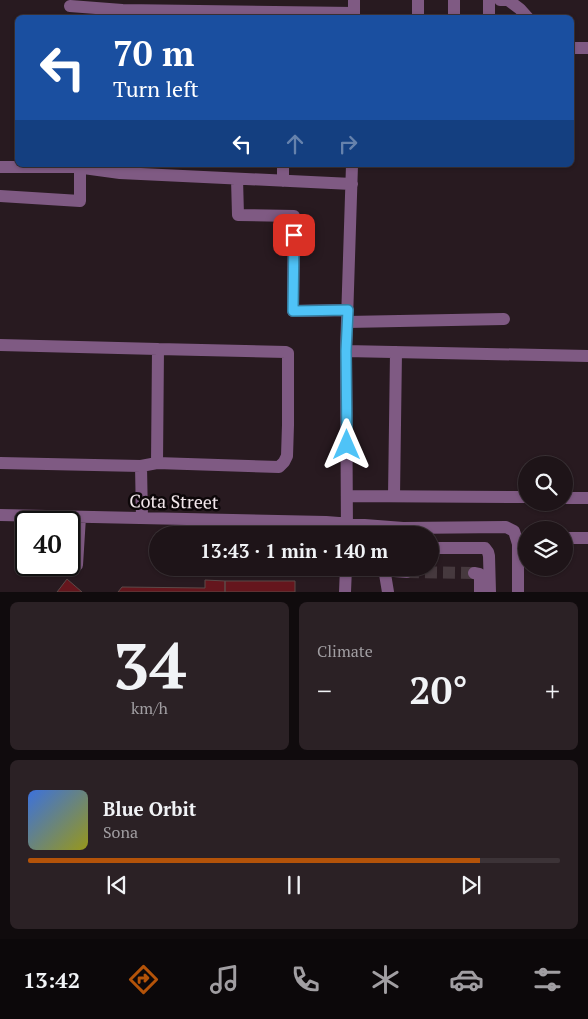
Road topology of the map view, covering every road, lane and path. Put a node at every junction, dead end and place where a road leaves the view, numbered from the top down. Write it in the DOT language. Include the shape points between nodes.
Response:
graph roads {
  1 [pos="354,0"];
  2 [pos="418,0"];
  3 [pos="454,0"];
  4 [pos="489,0"];
  5 [pos="500,0"];
  6 [pos="70,6"];
  7 [pos="122,14"];
  8 [pos="354,15"];
  9 [pos="418,15"];
  10 [pos="454,15"];
  11 [pos="489,15"];
  12 [pos="525,15"];
  13 [pos="574,48"];
  14 [pos="588,48"];
  15 [pos="283,167"];
  16 [pos="352,167"];
  17 [pos="0,168"];
  18 [pos="80,168"];
  19 [pos="120,169"];
  20 [pos="237,179"];
  21 [pos="283,181"];
  22 [pos="352,184"];
  23 [pos="0,196"];
  24 [pos="347,316"];
  25 [pos="504,319"];
  26 [pos="0,345"];
  27 [pos="158,349"];
  28 [pos="346,351"];
  29 [pos="396,352"];
  30 [pos="588,356"];
  31 [pos="0,463"];
  32 [pos="157,463"];
  33 [pos="142,466"];
  34 [pos="347,496"];
  35 [pos="394,496"];
  36 [pos="518,497"];
  37 [pos="573,498"];
  38 [pos="588,498"];
  39 [pos="0,515"];
  40 [pos="15,515"];
  41 [pos="80,517"];
  42 [pos="142,518"];
  43 [pos="291,526"];
  44 [pos="347,526"];
  45 [pos="439,528"];
  46 [pos="573,538"];
  47 [pos="588,538"];
  48 [pos="439,548"];
  49 [pos="474,572"];
  50 [pos="346,576"];
  51 [pos="385,576"];
  52 [pos="345,592"];
  53 [pos="388,592"];
  54 [pos="480,592"];
  55 [pos="490,592"];
  56 [pos="518,592"];
  1 -- 8 [label="street"];
  2 -- 9 [label="street"];
  3 -- 10 [label="street"];
  4 -- 11 [label="street"];
  5 -- 12 [label="street" via="508,0"];
  6 -- 7 [label="street"];
  7 -- 8 [label="street"];
  13 -- 14 [label="street"];
  15 -- 21 [label="street"];
  16 -- 22 [label="street"];
  17 -- 18 [label="street"];
  18 -- 19 [label="street"];
  18 -- 23 [label="street" via="80,201"];
  19 -- 20 [label="street"];
  20 -- 21 [label="street"];
  20 -- 24 [label="street" via="238,215 294,216 293,311"];
  21 -- 22 [label="street"];
  22 -- 24 [label="street"];
  24 -- 25 [label="street"];
  24 -- 28 [label="street"];
  26 -- 27 [label="street"];
  27 -- 32 [label="street"];
  27 -- 32 [label="street" via="288,353 288,416 287,456 279,466"];
  28 -- 29 [label="street"];
  28 -- 34 [label="street"];
  29 -- 30 [label="street"];
  29 -- 35 [label="street"];
  31 -- 33 [label="street"];
  32 -- 33 [label="street"];
  33 -- 42 [label="street"];
  34 -- 35 [label="street"];
  34 -- 44 [label="street"];
  35 -- 36 [label="street"];
  37 -- 38 [label="street"];
  39 -- 40 [label="street, Cota Street"];
  41 -- 42 [label="street, Cota Street"];
  42 -- 43 [label="street, Cota Street"];
  45 -- 56 [label="street, Cota Street" via="506,527 514,531 518,544"];
  46 -- 47 [label="street"];
  48 -- 55 [label="street" via="485,548 489,556"];
  49 -- 54 [label="street" via="479,574"];
  50 -- 52 [label="street"];
  51 -- 53 [label="street"];
}
